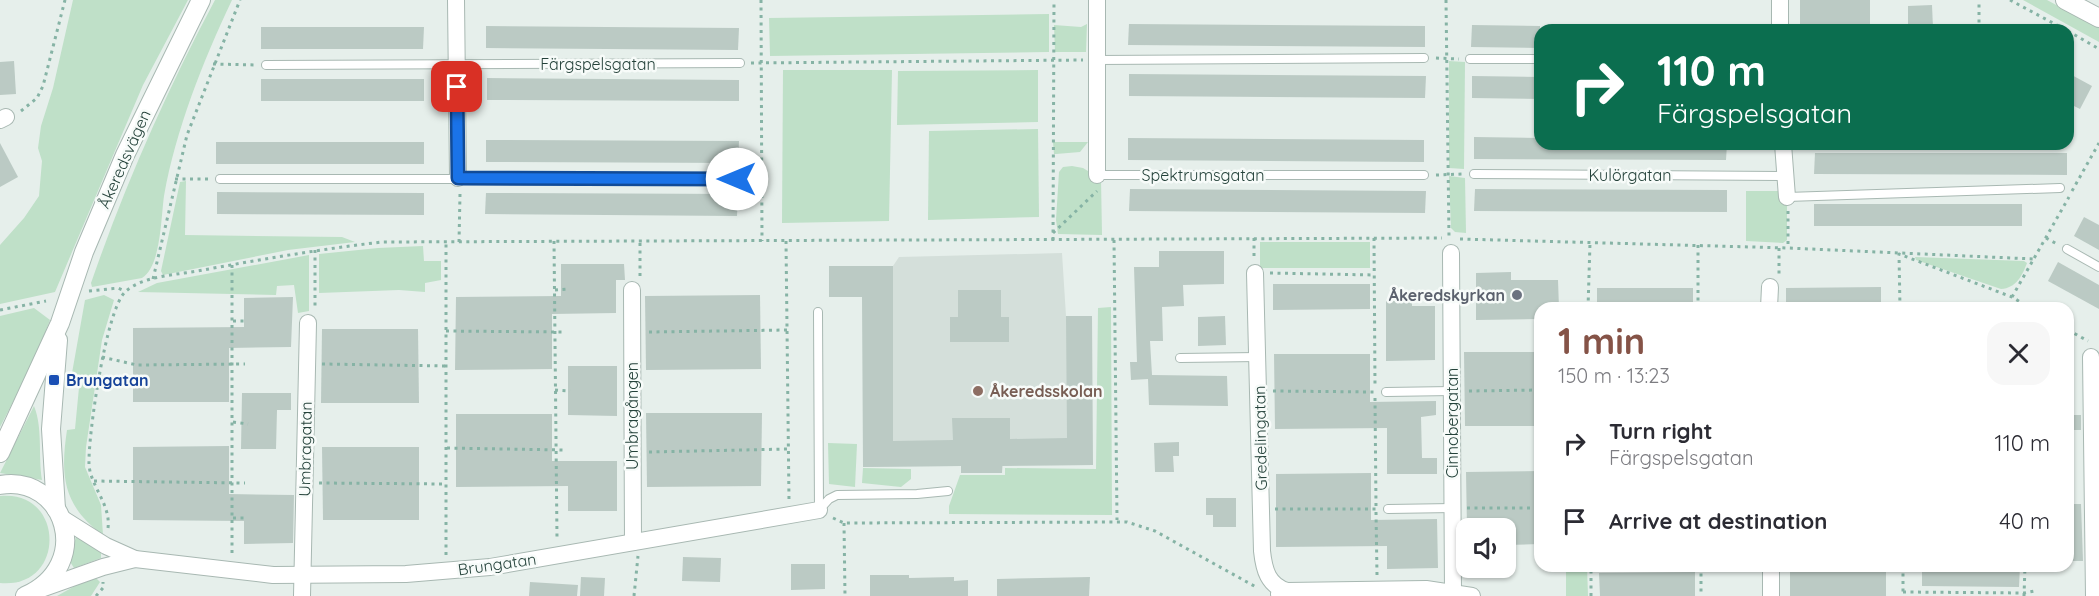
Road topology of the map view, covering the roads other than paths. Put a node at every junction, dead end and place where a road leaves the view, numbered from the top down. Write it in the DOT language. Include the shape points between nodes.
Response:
graph roads {
  1 [pos="201,0"];
  2 [pos="456,0"];
  3 [pos="1097,0"];
  4 [pos="1780,0"];
  5 [pos="2065,0"];
  6 [pos="2099,18"];
  7 [pos="1780,24"];
  8 [pos="1424,58"];
  9 [pos="1470,59"];
  10 [pos="1534,59"];
  11 [pos="1097,60"];
  12 [pos="740,63"];
  13 [pos="457,64"];
  14 [pos="266,65"];
  15 [pos="1783,150"];
  16 [pos="1474,174"];
  17 [pos="1424,175"];
  18 [pos="1103,176"];
  19 [pos="1785,176"];
  20 [pos="458,178"];
  21 [pos="220,179"];
  22 [pos="737,179"];
  23 [pos="2060,189"];
  24 [pos="1787,197"];
  25 [pos="1450,246"];
  26 [pos="2067,249"];
  27 [pos="2099,267"];
  28 [pos="1255,273"];
  29 [pos="1770,287"];
  30 [pos="632,290"];
  31 [pos="1769,302"];
  32 [pos="819,312"];
  33 [pos="60,323"];
  34 [pos="308,323"];
  35 [pos="2094,352"];
  36 [pos="1258,357"];
  37 [pos="1180,358"];
  38 [pos="1452,391"];
  39 [pos="1386,393"];
  40 [pos="0,453"];
  41 [pos="0,485"];
  42 [pos="948,490"];
  43 [pos="1453,508"];
  44 [pos="1389,509"];
  45 [pos="819,510"];
  46 [pos="58,513"];
  47 [pos="633,542"];
  48 [pos="135,559"];
  49 [pos="1771,572"];
  50 [pos="302,575"];
  51 [pos="1366,592"];
  52 [pos="1454,592"];
  53 [pos="1281,593"];
  54 [pos="31,594"];
  55 [pos="302,596"];
  56 [pos="1472,596"];
  57 [pos="1771,596"];
  58 [pos="2094,596"];
  1 -- 33 [label="street, Åkeredsvägen" via="109,190"];
  2 -- 13 [label="street"];
  3 -- 11 [label="street"];
  4 -- 7 [label="street"];
  5 -- 6 [label="street"];
  8 -- 11 [label="lane"];
  9 -- 10 [label="lane"];
  11 -- 18 [label="street"];
  12 -- 13 [label="lane, Färgspelsgatan"];
  13 -- 14 [label="lane, Färgspelsgatan"];
  13 -- 20 [label="street"];
  15 -- 19 [label="street"];
  16 -- 19 [label="lane, Kulörgatan"];
  17 -- 18 [label="lane, Spektrumsgatan"];
  19 -- 24 [label="street"];
  20 -- 21 [label="lane"];
  20 -- 22 [label="lane"];
  23 -- 24 [label="lane"];
  25 -- 38 [label="street, Cinnobergatan"];
  26 -- 27 [label="lane"];
  28 -- 36 [label="street, Gredelingatan"];
  29 -- 31 [label="street"];
  30 -- 47 [label="street, Umbragången"];
  32 -- 45 [label="lane"];
  33 -- 40 [label="street, Åkeredsvägen"];
  33 -- 46 [label="street, Åkeredsvägen" via="51,429"];
  34 -- 50 [label="street, Umbragatan"];
  35 -- 58 [label="street"];
  36 -- 37 [label="lane"];
  36 -- 53 [label="street, Gredelingatan" via="1262,551 1267,574"];
  38 -- 39 [label="lane"];
  38 -- 43 [label="street, Cinnobergatan"];
  41 -- 46 [label="street" via="32,489"];
  42 -- 45 [label="lane" via="837,495"];
  43 -- 44 [label="lane"];
  43 -- 52 [label="street, Cinnobergatan"];
  45 -- 47 [label="street, Brungatan"];
  46 -- 48 [label="street, Brungatan" via="106,546"];
  46 -- 54 [label="street, Åkeredsvägen" via="64,530 64,553 55,575"];
  47 -- 50 [label="street, Brungatan" via="490,567"];
  48 -- 50 [label="street, Brungatan"];
  48 -- 54 [label="street, Brungatan"];
  49 -- 57 [label="street"];
  50 -- 55 [label="street, Umbragatan"];
  51 -- 52 [label="street"];
  51 -- 53 [label="street"];
  52 -- 56 [label="street"];
}
